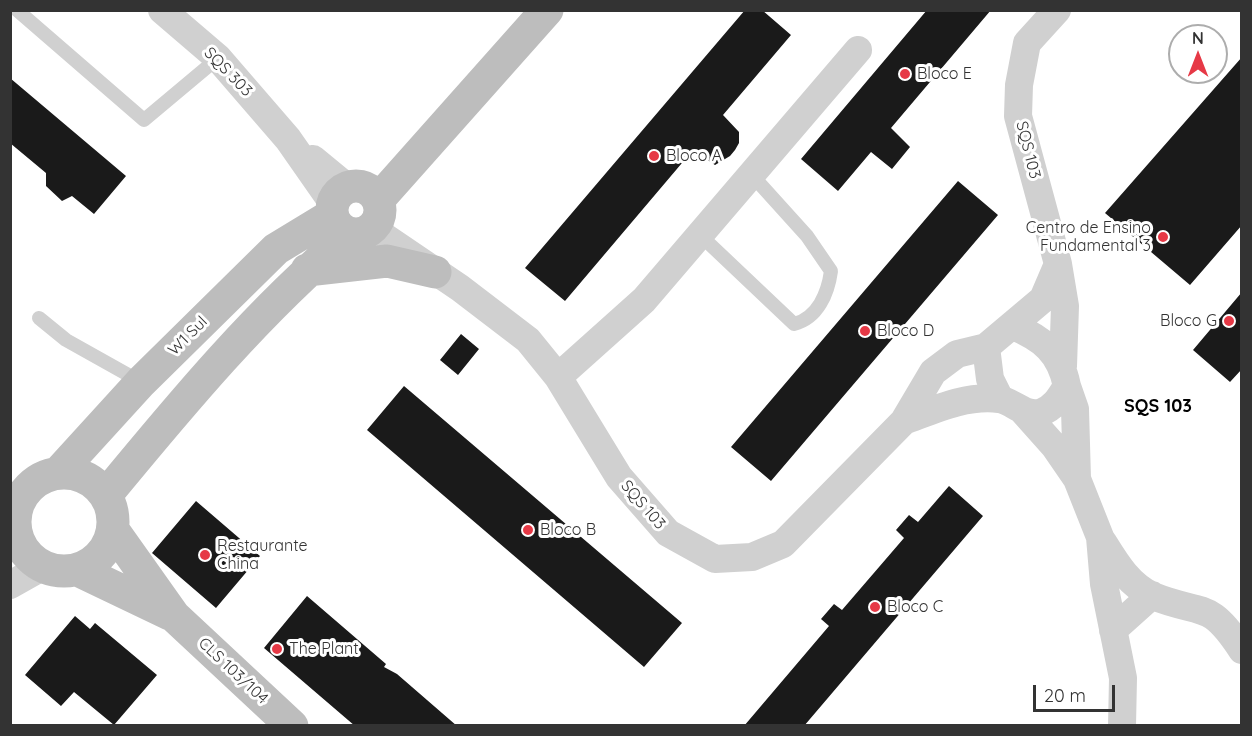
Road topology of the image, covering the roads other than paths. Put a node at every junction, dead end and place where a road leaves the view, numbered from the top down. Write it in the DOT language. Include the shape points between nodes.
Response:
graph roads {
  1 [pos="17,10"];
  2 [pos="162,10"];
  3 [pos="522,10"];
  4 [pos="546,10"];
  5 [pos="1058,10"];
  6 [pos="858,50"];
  7 [pos="218,58"];
  8 [pos="751,174"];
  9 [pos="358,208"];
  10 [pos="699,234"];
  11 [pos="1058,264"];
  12 [pos="307,270"];
  13 [pos="435,272"];
  14 [pos="39,318"];
  15 [pos="1013,326"];
  16 [pos="987,347"];
  17 [pos="1065,376"];
  18 [pos="558,377"];
  19 [pos="141,382"];
  20 [pos="1011,405"];
  21 [pos="904,421"];
  22 [pos="58,473"];
  23 [pos="1077,479"];
  24 [pos="106,495"];
  25 [pos="12,526"];
  26 [pos="113,530"];
  27 [pos="1100,537"];
  28 [pos="42,567"];
  29 [pos="78,570"];
  30 [pos="10,585"];
  31 [pos="1152,595"];
  32 [pos="174,616"];
  33 [pos="1233,618"];
  34 [pos="1113,630"];
  35 [pos="1242,650"];
  36 [pos="292,726"];
  37 [pos="1122,726"];
  1 -- 7 [label="lane" via="144,120"];
  2 -- 7 [label="street, SQS 303"];
  3 -- 9 [label="street, W1 Sul"];
  4 -- 9 [label="street, W1 Sul"];
  5 -- 11 [label="street, SQS 103" via="1027,43 1018,116"];
  6 -- 8 [label="street"];
  7 -- 9 [label="street, SQS 303" via="288,139"];
  8 -- 10 [label="street"];
  8 -- 10 [label="lane" via="807,236 831,271 829,287 817,310 794,324"];
  9 -- 12 [label="street, W1 Sul"];
  9 -- 13 [label="street, SQS 103"];
  9 -- 19 [label="street, W1 Sul" via="276,249"];
  10 -- 18 [label="street" via="644,300"];
  11 -- 15 [label="street, SQS 103" via="1043,299"];
  11 -- 17 [label="street, SQS 103" via="1065,306"];
  12 -- 13 [label="street" via="387,261"];
  12 -- 24 [label="street, W1 Sul" via="178,408"];
  13 -- 18 [label="street, SQS 103" via="528,340"];
  14 -- 19 [label="lane" via="66,340"];
  15 -- 16 [label="street, SQS 103"];
  15 -- 17 [label="street, SQS 103" via="1040,338"];
  16 -- 20 [label="street, SQS 103" via="990,379"];
  16 -- 21 [label="street, SQS 103" via="957,354 933,372"];
  17 -- 20 [label="street, SQS 103" via="1056,404 1040,413"];
  17 -- 23 [label="street, SQS 103" via="1075,409"];
  18 -- 21 [label="street, SQS 103" via="619,477 668,534 715,559 752,557 783,544"];
  19 -- 22 [label="street, W1 Sul"];
  20 -- 21 [label="street, SQS 103" via="958,401"];
  20 -- 23 [label="street, SQS 103" via="1055,447"];
  22 -- 24 [label="street" via="77,474"];
  22 -- 25 [label="street" via="41,478 26,489"];
  23 -- 27 [label="street, SQS 103"];
  24 -- 26 [label="street" via="113,512"];
  25 -- 28 [label="street" via="28,556"];
  26 -- 29 [label="street" via="107,548 95,561"];
  26 -- 32 [label="street, CLS 103/104"];
  27 -- 31 [label="street, SQS 103" via="1121,572"];
  27 -- 34 [label="street, SQS 103"];
  28 -- 29 [label="street" via="60,572"];
  28 -- 30 [label="street"];
  29 -- 32 [label="street, CLS 103/104"];
  31 -- 33 [label="street, SQS 103"];
  31 -- 34 [label="street"];
  32 -- 36 [label="street, CLS 103/104"];
  33 -- 35 [label="street, SQS 103"];
  34 -- 37 [label="street, SQS 103" via="1123,678"];
}
